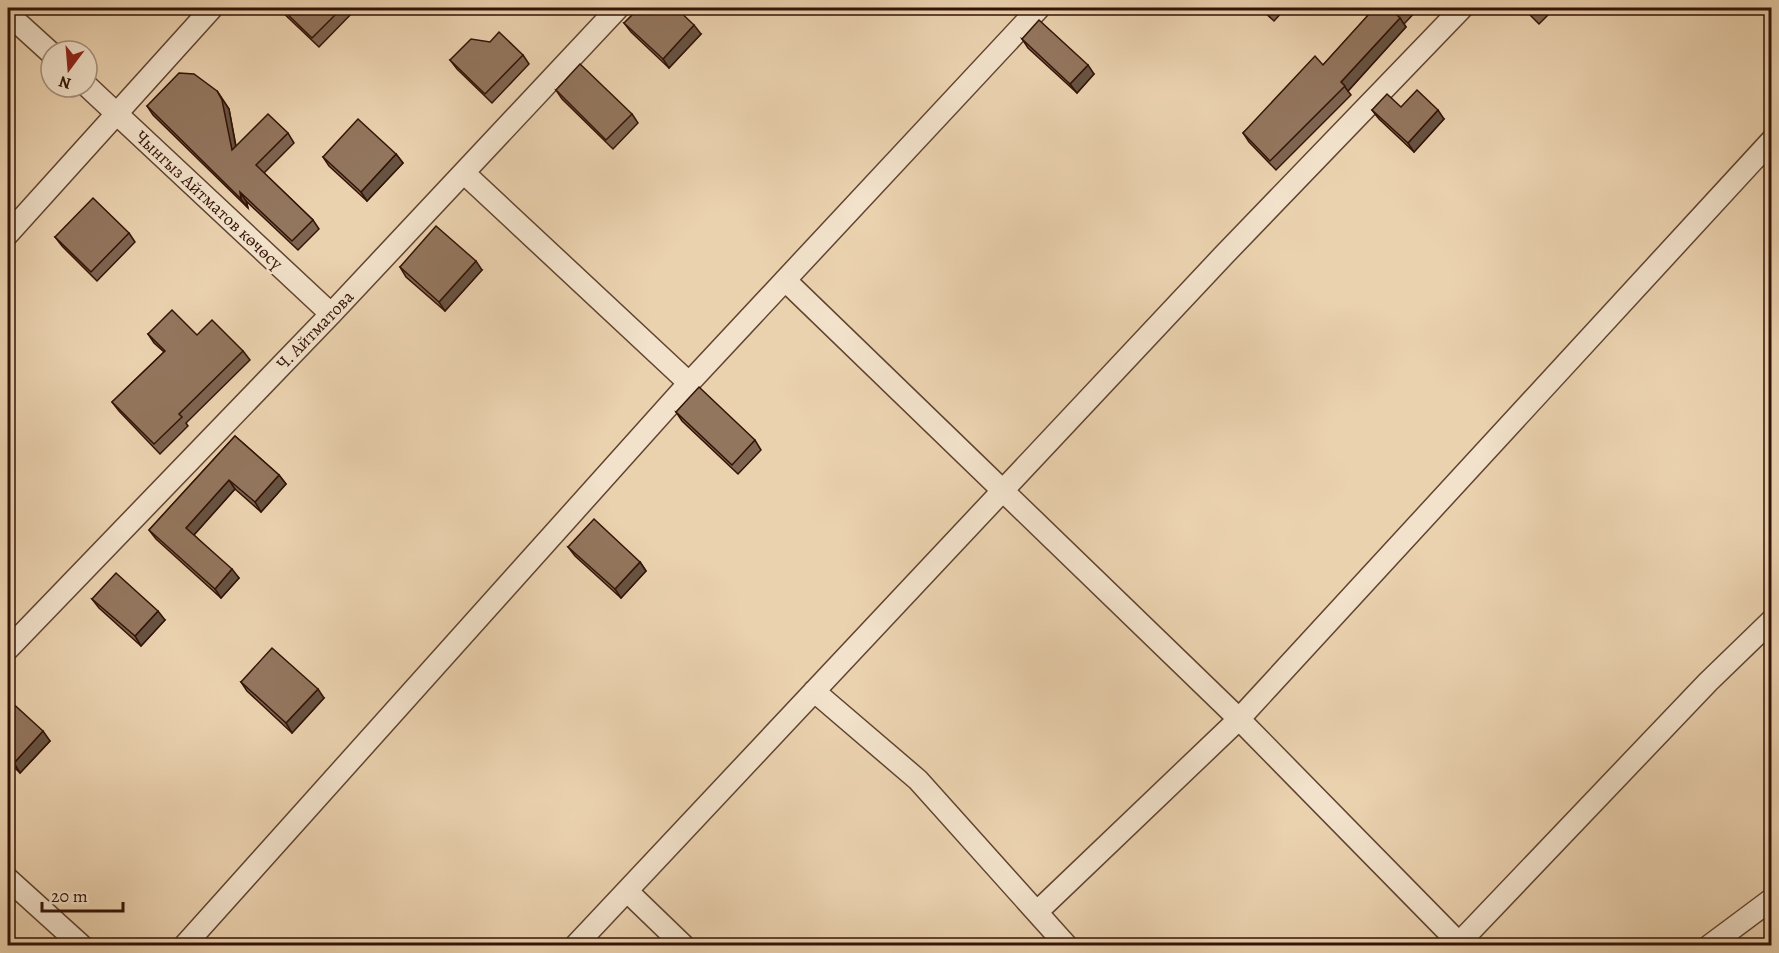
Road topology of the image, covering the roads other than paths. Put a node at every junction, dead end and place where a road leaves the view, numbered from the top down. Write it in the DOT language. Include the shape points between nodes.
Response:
graph roads {
  1 [pos="212,8"];
  2 [pos="618,8"];
  3 [pos="1039,8"];
  4 [pos="1462,8"];
  5 [pos="8,14"];
  6 [pos="39,42"];
  7 [pos="99,97"];
  8 [pos="117,113"];
  9 [pos="1772,140"];
  10 [pos="464,173"];
  11 [pos="8,234"];
  12 [pos="785,280"];
  13 [pos="331,314"];
  14 [pos="689,383"];
  15 [pos="1002,491"];
  16 [pos="1772,620"];
  17 [pos="8,649"];
  18 [pos="814,691"];
  19 [pos="1239,719"];
  20 [pos="8,879"];
  21 [pos="627,891"];
  22 [pos="1772,899"];
  23 [pos="1037,912"];
  24 [pos="82,945"];
  25 [pos="184,945"];
  26 [pos="575,945"];
  27 [pos="684,945"];
  28 [pos="1067,945"];
  29 [pos="1709,945"];
  1 -- 8 [label="street"];
  2 -- 10 [label="street, Ч. Айтматова"];
  3 -- 12 [label="street"];
  4 -- 15 [label="street"];
  5 -- 6 [label="street"];
  7 -- 8 [label="street, Чынгыз Айтматов көчөсү"];
  8 -- 11 [label="street"];
  8 -- 13 [label="street, Чынгыз Айтматов көчөсү"];
  9 -- 19 [label="street"];
  10 -- 13 [label="street, Ч. Айтматова"];
  10 -- 14 [label="street"];
  12 -- 14 [label="street"];
  12 -- 15 [label="street"];
  13 -- 17 [label="street, Ч. Айтматова"];
  14 -- 25 [label="street"];
  15 -- 18 [label="street"];
  15 -- 19 [label="street"];
  16 -- 19 [label="street" via="1707,682 1459,943"];
  18 -- 21 [label="street"];
  18 -- 23 [label="street" via="918,780"];
  19 -- 23 [label="street"];
  20 -- 24 [label="street"];
  21 -- 26 [label="street"];
  21 -- 27 [label="street"];
  22 -- 29 [label="street"];
  23 -- 28 [label="street"];
}
